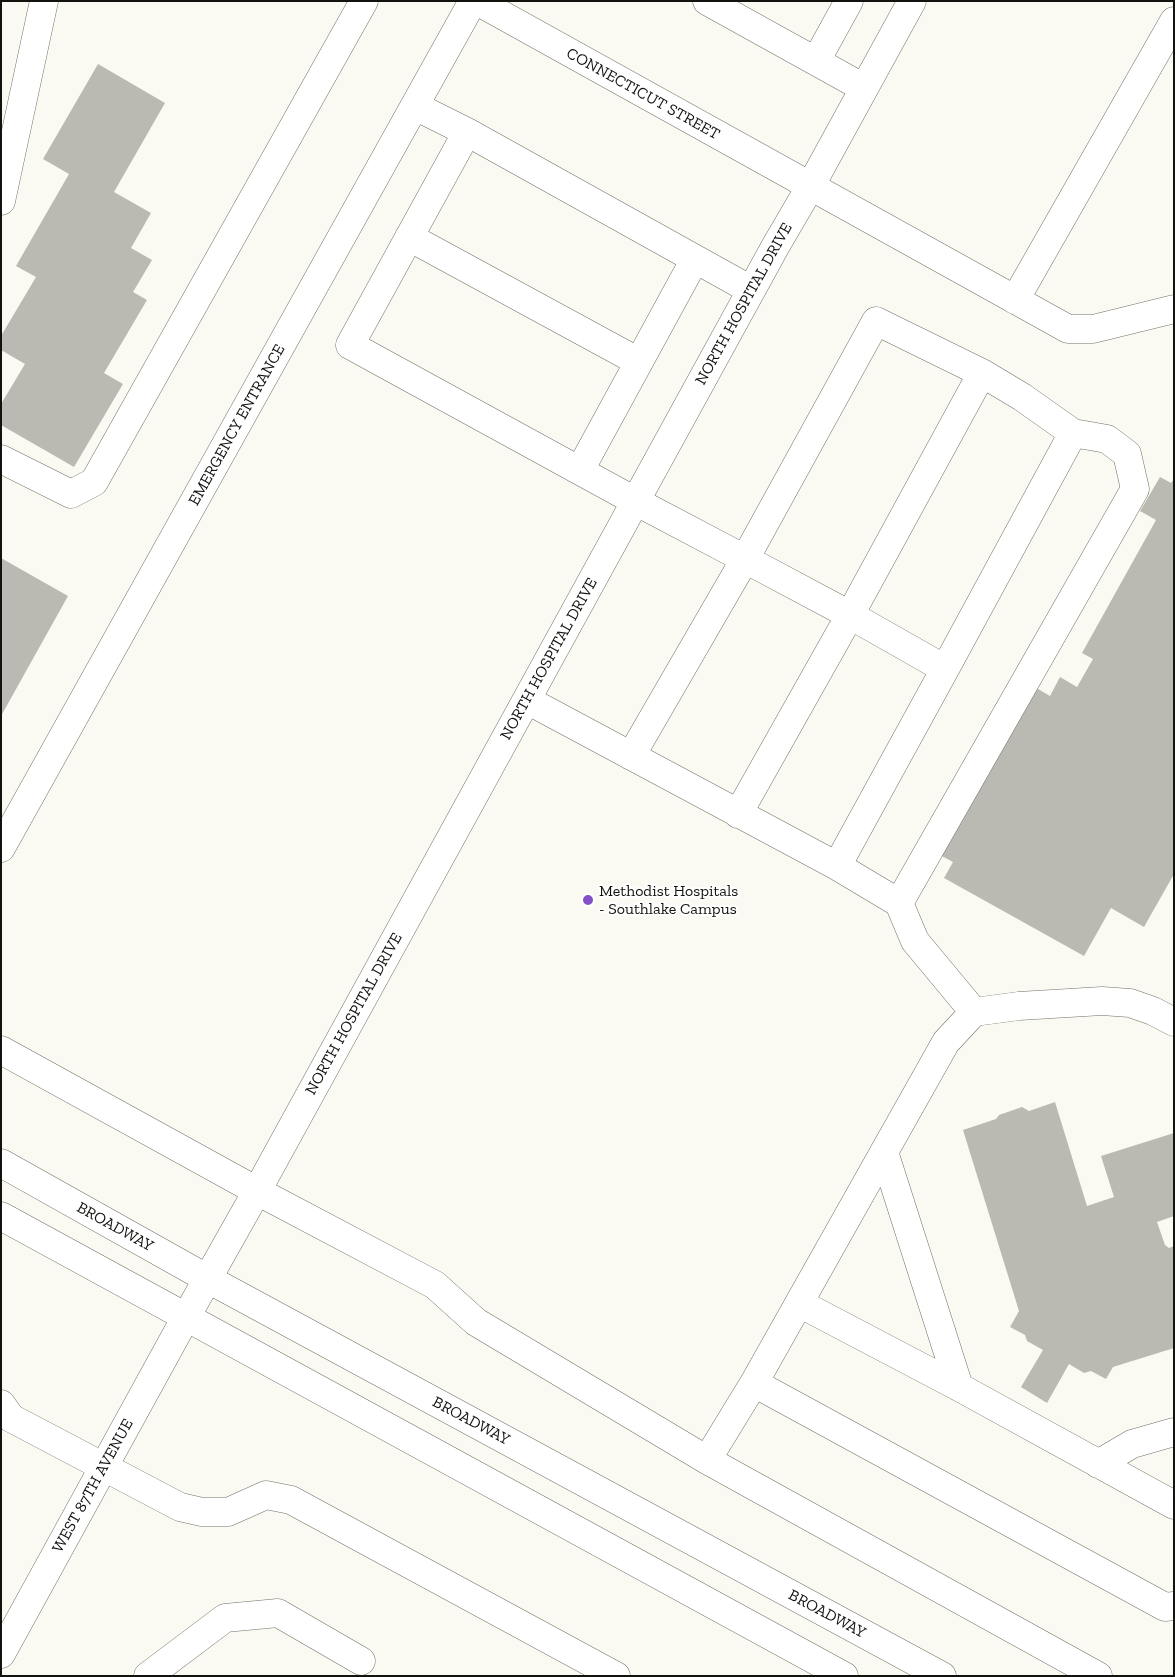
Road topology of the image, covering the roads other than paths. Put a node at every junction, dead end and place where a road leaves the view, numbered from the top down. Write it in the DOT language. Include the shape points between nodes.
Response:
graph roads {
  1 [pos="44,1"];
  2 [pos="364,1"];
  3 [pos="473,1"];
  4 [pos="477,1"];
  5 [pos="707,1"];
  6 [pos="849,1"];
  7 [pos="912,1"];
  8 [pos="1174,21"];
  9 [pos="816,61"];
  10 [pos="864,88"];
  11 [pos="415,106"];
  12 [pos="467,132"];
  13 [pos="810,187"];
  14 [pos="1,201"];
  15 [pos="409,237"];
  16 [pos="696,259"];
  17 [pos="751,290"];
  18 [pos="1015,300"];
  19 [pos="1174,309"];
  20 [pos="639,362"];
  21 [pos="982,373"];
  22 [pos="1073,433"];
  23 [pos="1,459"];
  24 [pos="580,470"];
  25 [pos="635,501"];
  26 [pos="745,559"];
  27 [pos="850,615"];
  28 [pos="945,669"];
  29 [pos="527,700"];
  30 [pos="631,756"];
  31 [pos="738,814"];
  32 [pos="1,848"];
  33 [pos="837,866"];
  34 [pos="899,903"];
  35 [pos="974,1012"];
  36 [pos="1174,1022"];
  37 [pos="1,1050"];
  38 [pos="884,1152"];
  39 [pos="1,1163"];
  40 [pos="257,1191"];
  41 [pos="1,1216"];
  42 [pos="208,1278"];
  43 [pos="799,1303"];
  44 [pos="186,1317"];
  45 [pos="754,1383"];
  46 [pos="959,1387"];
  47 [pos="1,1404"];
  48 [pos="1174,1432"];
  49 [pos="707,1460"];
  50 [pos="1098,1464"];
  51 [pos="104,1467"];
  52 [pos="1174,1505"];
  53 [pos="1174,1606"];
  54 [pos="1,1654"];
  55 [pos="361,1661"];
  56 [pos="610,1674"];
  57 [pos="148,1676"];
  58 [pos="844,1676"];
  59 [pos="942,1676"];
  60 [pos="1098,1676"];
  1 -- 14 [label="street"];
  2 -- 23 [label="street" via="94,482 70,494"];
  3 -- 11 [label="street, EMERGENCY ENTRANCE"];
  4 -- 13 [label="street, CONNECTICUT STREET"];
  5 -- 9 [label="street"];
  6 -- 9 [label="street"];
  7 -- 10 [label="street, NORTH HOSPITAL DRIVE"];
  8 -- 18 [label="street"];
  9 -- 10 [label="street"];
  10 -- 13 [label="street, NORTH HOSPITAL DRIVE"];
  11 -- 12 [label="street"];
  11 -- 32 [label="street, EMERGENCY ENTRANCE"];
  12 -- 15 [label="street"];
  12 -- 16 [label="street"];
  13 -- 17 [label="street, NORTH HOSPITAL DRIVE"];
  13 -- 18 [label="street, CONNECTICUT STREET"];
  15 -- 20 [label="street"];
  15 -- 24 [label="street" via="350,345"];
  16 -- 17 [label="street"];
  16 -- 20 [label="street"];
  17 -- 25 [label="street, NORTH HOSPITAL DRIVE"];
  18 -- 19 [label="street, CONNECTICUT STREET" via="1068,329 1093,329"];
  20 -- 24 [label="street"];
  21 -- 22 [label="street"];
  21 -- 26 [label="street" via="876,321"];
  21 -- 27 [label="street"];
  22 -- 28 [label="street"];
  22 -- 34 [label="street" via="1107,439 1127,454 1135,489"];
  24 -- 25 [label="street"];
  25 -- 26 [label="street"];
  25 -- 29 [label="street, NORTH HOSPITAL DRIVE"];
  26 -- 27 [label="street"];
  26 -- 30 [label="street"];
  27 -- 28 [label="street"];
  27 -- 31 [label="street"];
  28 -- 33 [label="street"];
  29 -- 30 [label="street"];
  29 -- 40 [label="street, NORTH HOSPITAL DRIVE"];
  30 -- 31 [label="street"];
  31 -- 33 [label="street"];
  33 -- 34 [label="street"];
  34 -- 35 [label="street" via="915,941"];
  35 -- 36 [label="street" via="1102,1001 1130,1003"];
  35 -- 38 [label="street" via="946,1042"];
  37 -- 40 [label="street"];
  38 -- 43 [label="street"];
  38 -- 46 [label="street"];
  39 -- 42 [label="street, BROADWAY"];
  40 -- 42 [label="street, NORTH HOSPITAL DRIVE"];
  40 -- 49 [label="street" via="435,1285 476,1322"];
  41 -- 44 [label="street"];
  42 -- 44 [label="street, NORTH HOSPITAL DRIVE"];
  42 -- 59 [label="street, BROADWAY"];
  43 -- 45 [label="street"];
  43 -- 46 [label="street"];
  44 -- 51 [label="street, WEST 87TH AVENUE"];
  44 -- 58 [label="street"];
  45 -- 49 [label="street"];
  45 -- 53 [label="street" via="1165,1607"];
  46 -- 50 [label="street"];
  47 -- 51 [label="street" via="11,1418"];
  48 -- 50 [label="street" via="1132,1444"];
  49 -- 60 [label="street"];
  50 -- 52 [label="street"];
  51 -- 54 [label="street, WEST 87TH AVENUE"];
  51 -- 56 [label="street" via="180,1507 202,1512 228,1512 266,1495 291,1500"];
  55 -- 57 [label="street" via="278,1613 225,1618"];
}
